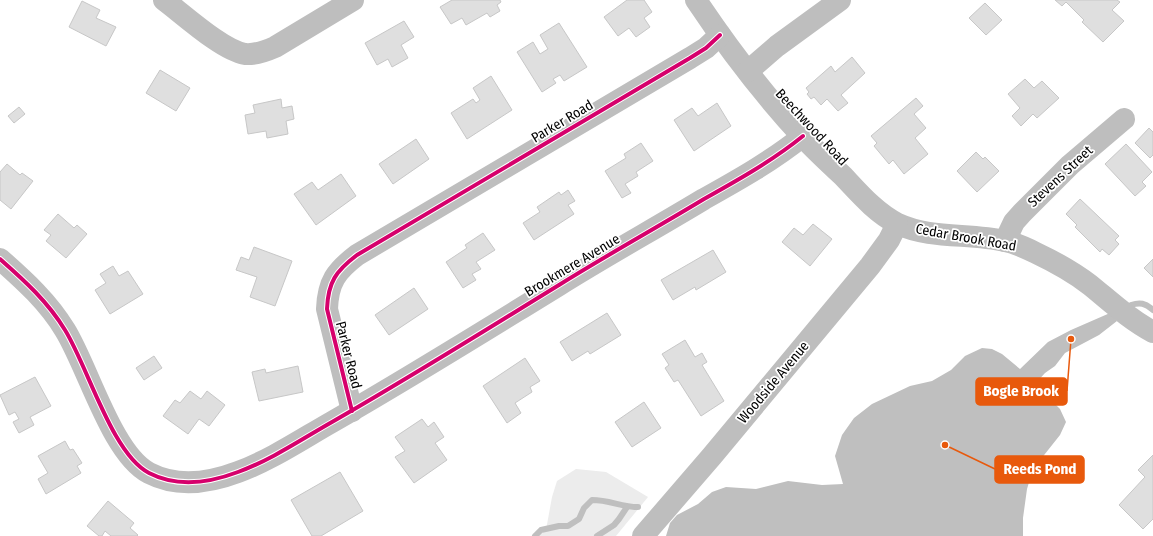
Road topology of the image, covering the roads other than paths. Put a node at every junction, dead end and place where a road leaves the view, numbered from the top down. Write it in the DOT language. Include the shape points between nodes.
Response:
graph roads {
  1 [pos="164,0"];
  2 [pos="353,0"];
  3 [pos="696,0"];
  4 [pos="840,0"];
  5 [pos="720,35"];
  6 [pos="748,71"];
  7 [pos="1124,119"];
  8 [pos="803,136"];
  9 [pos="897,224"];
  10 [pos="1005,241"];
  11 [pos="0,259"];
  12 [pos="1153,332"];
  13 [pos="352,411"];
  14 [pos="643,536"];
  1 -- 2 [label="street" via="221,43 247,54 275,47"];
  3 -- 5 [label="street, Beechwood Road"];
  4 -- 6 [label="street" via="777,46"];
  5 -- 6 [label="street, Beechwood Road"];
  5 -- 13 [label="street, Parker Road" via="690,58 357,255 343,266 333,278 327,309"];
  6 -- 8 [label="street, Beechwood Road"];
  7 -- 10 [label="street, Stevens Street" via="1022,212"];
  8 -- 9 [label="street, Beechwood Road" via="864,198"];
  8 -- 13 [label="street, Brookmere Avenue" via="768,162"];
  9 -- 10 [label="street, Cedar Brook Road" via="935,233"];
  9 -- 14 [label="street, Woodside Avenue" via="870,266"];
  10 -- 12 [label="street, Cedar Brook Road" via="1036,253 1072,273 1119,310"];
  11 -- 13 [label="street, Parker Road" via="54,312 67,333 123,448 134,462 147,472 181,483 220,478 264,460"];
}
